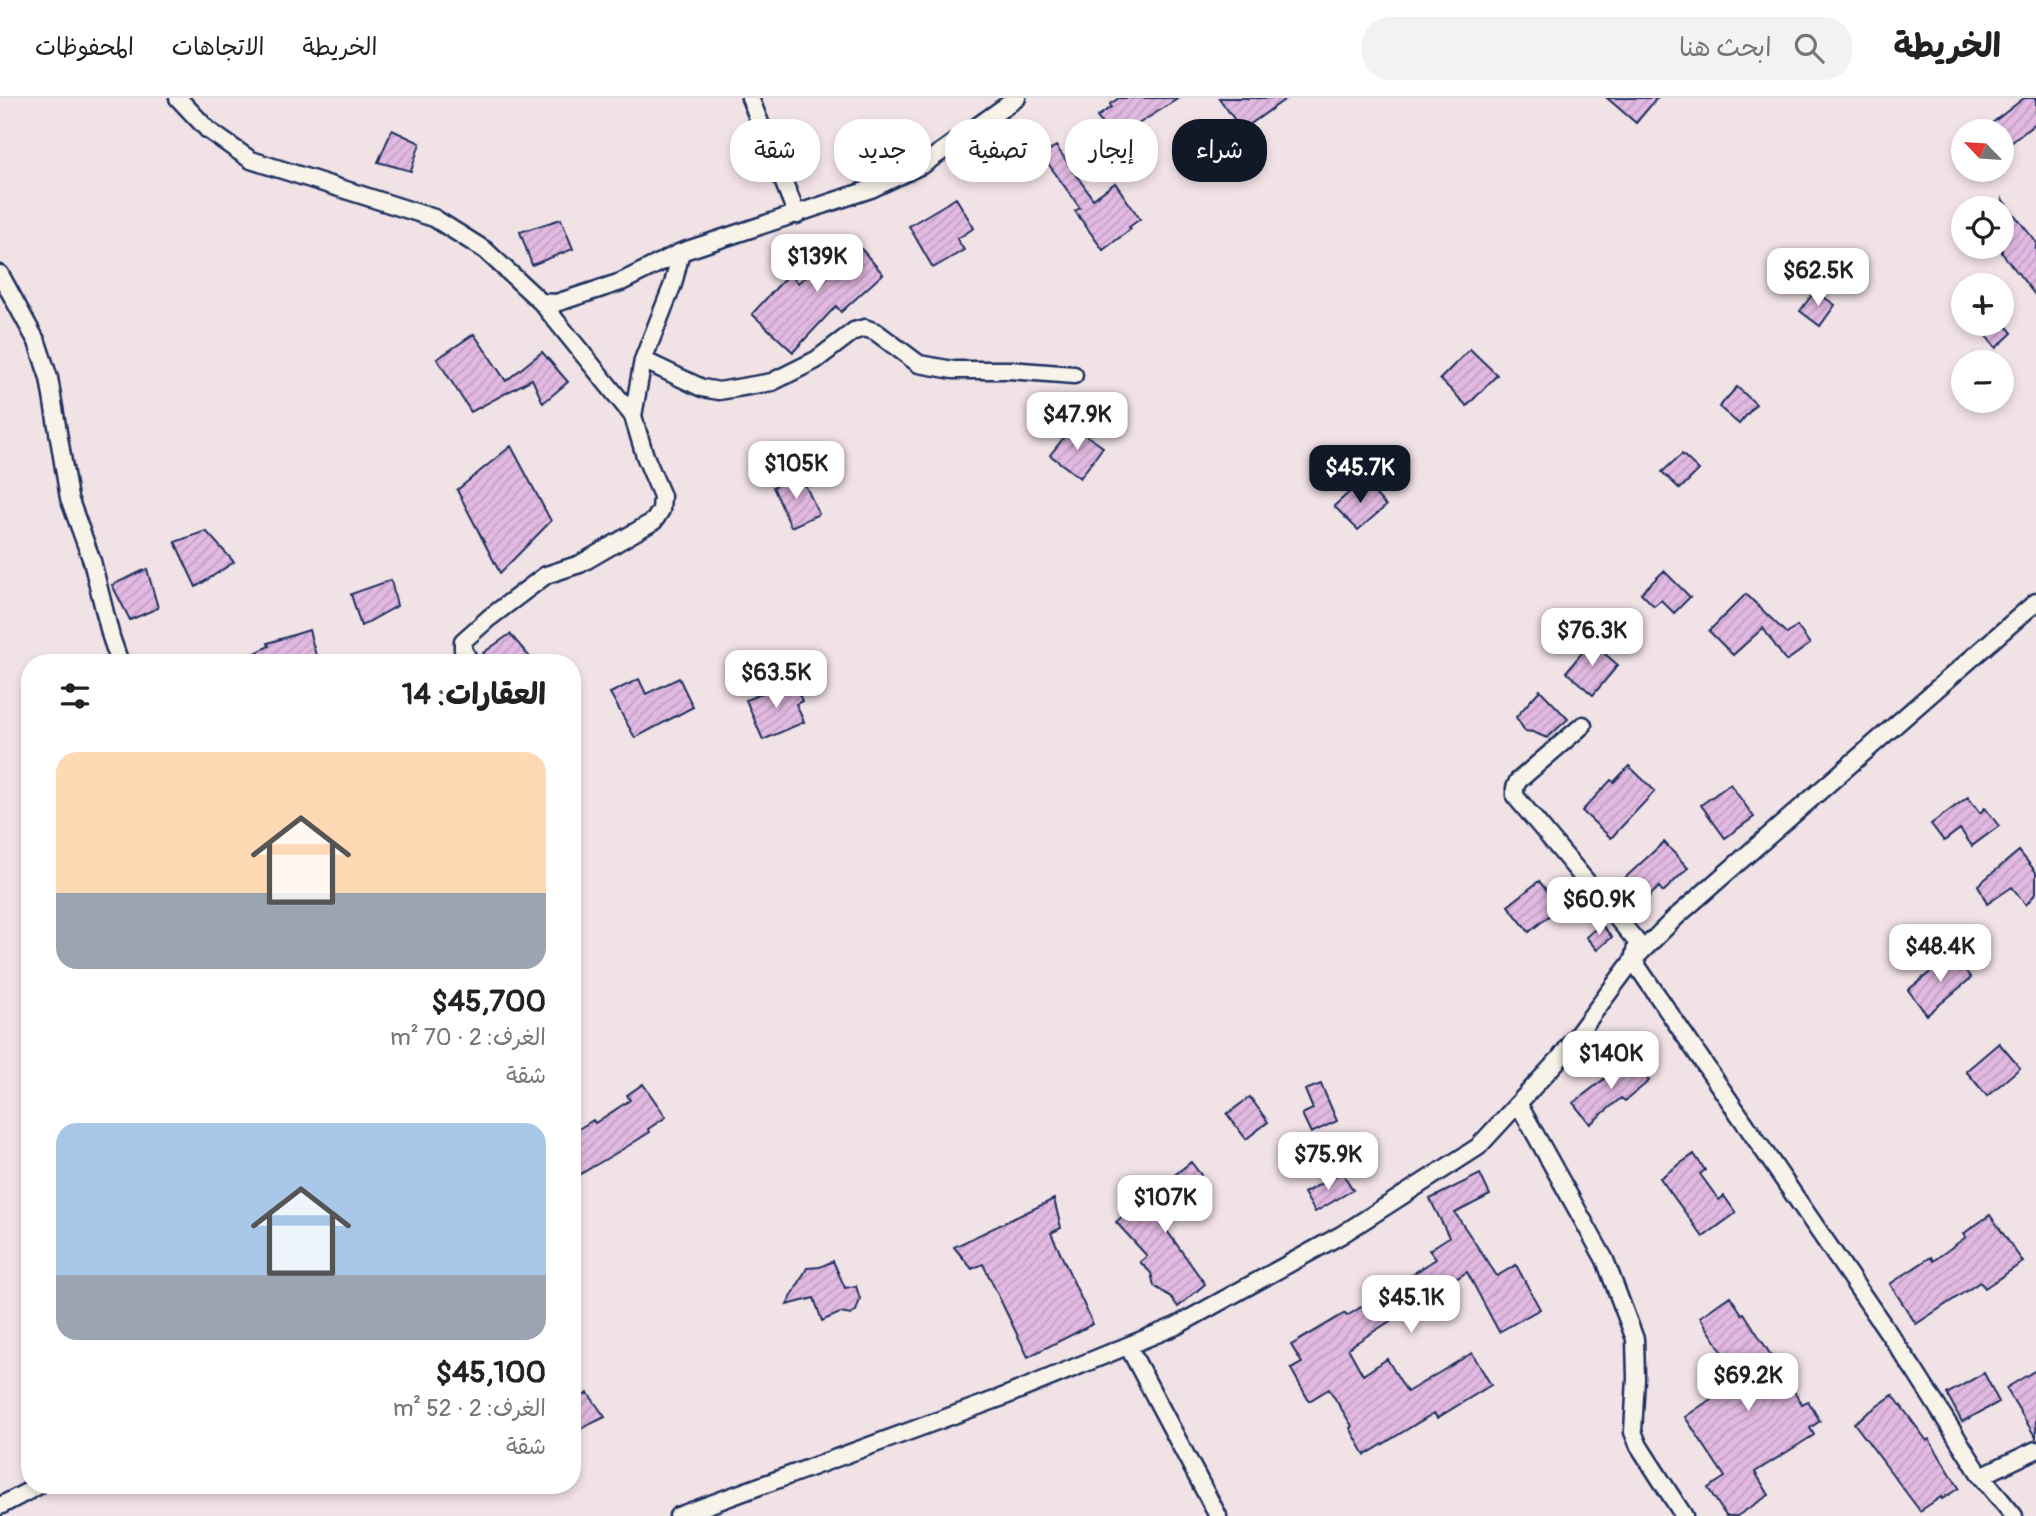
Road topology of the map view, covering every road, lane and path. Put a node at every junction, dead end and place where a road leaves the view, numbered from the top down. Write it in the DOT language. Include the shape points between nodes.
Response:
graph roads {
  1 [pos="178,98"];
  2 [pos="750,98"];
  3 [pos="1017,98"];
  4 [pos="797,215"];
  5 [pos="681,252"];
  6 [pos="0,274"];
  7 [pos="541,302"];
  8 [pos="643,360"];
  9 [pos="1074,375"];
  10 [pos="633,416"];
  11 [pos="2036,602"];
  12 [pos="117,654"];
  13 [pos="465,654"];
  14 [pos="1583,725"];
  15 [pos="1633,960"];
  16 [pos="1519,1105"];
  17 [pos="1128,1346"];
  18 [pos="2036,1450"];
  19 [pos="1981,1476"];
  20 [pos="23,1494"];
  21 [pos="0,1506"];
  22 [pos="678,1516"];
  23 [pos="1218,1516"];
  24 [pos="1684,1516"];
  25 [pos="2014,1516"];
  1 -- 7 [label="street" via="208,130 251,160 434,218 485,250"];
  2 -- 4 [label="street"];
  3 -- 4 [label="street" via="924,164"];
  4 -- 5 [label="street"];
  5 -- 7 [label="street" via="621,282 556,303"];
  5 -- 8 [label="street"];
  6 -- 12 [label="street" via="37,342 49,378 69,498 92,561"];
  7 -- 10 [label="street"];
  8 -- 9 [label="street" via="702,388 719,391 772,382 865,328 876,331 919,364 953,370"];
  8 -- 10 [label="street"];
  10 -- 13 [label="street" via="662,496 654,521 580,564 546,575 463,641"];
  11 -- 15 [label="street" via="1676,917"];
  14 -- 15 [label="street" via="1518,781 1516,796 1637,942"];
  15 -- 16 [label="street"];
  15 -- 19 [label="street" via="1914,1370"];
  16 -- 17 [label="street" via="1478,1147 1341,1235 1176,1326"];
  16 -- 24 [label="street" via="1605,1259 1634,1339 1633,1432"];
  17 -- 22 [label="street"];
  17 -- 23 [label="street"];
  18 -- 19 [label="street"];
  19 -- 25 [label="street"];
  20 -- 21 [label="street"];
}
